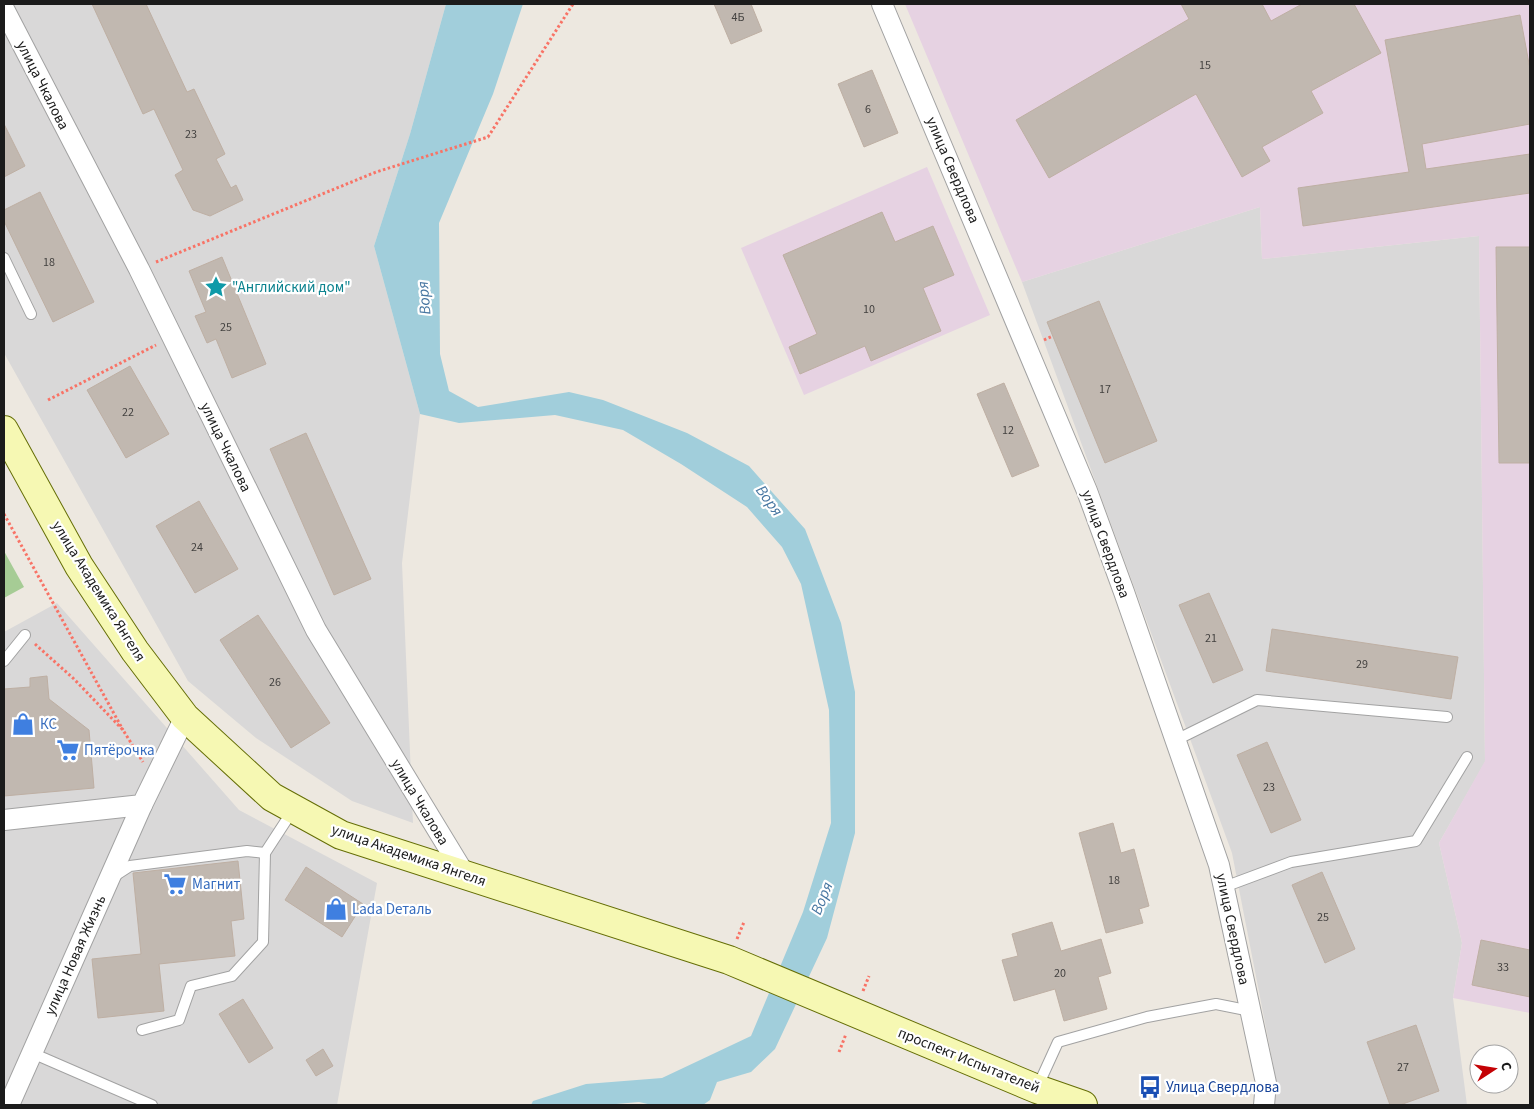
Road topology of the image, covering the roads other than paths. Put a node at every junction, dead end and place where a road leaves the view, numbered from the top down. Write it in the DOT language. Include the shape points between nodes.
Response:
graph roads {
  1 [pos="882,4"];
  2 [pos="5,13"];
  3 [pos="4,258"];
  4 [pos="31,314"];
  5 [pos="4,430"];
  6 [pos="25,635"];
  7 [pos="4,661"];
  8 [pos="185,717"];
  9 [pos="1447,717"];
  10 [pos="1176,740"];
  11 [pos="1466,757"];
  12 [pos="142,805"];
  13 [pos="293,809"];
  14 [pos="4,820"];
  15 [pos="265,853"];
  16 [pos="465,875"];
  17 [pos="108,880"];
  18 [pos="1224,887"];
  19 [pos="1251,1011"];
  20 [pos="855,1013"];
  21 [pos="142,1030"];
  22 [pos="32,1053"];
  23 [pos="1037,1088"];
  24 [pos="9,1105"];
  25 [pos="152,1105"];
  26 [pos="1083,1105"];
  27 [pos="1264,1105"];
  1 -- 10 [label="street, улица Свердлова" via="1087,491"];
  2 -- 16 [label="street, улица Чкалова" via="139,269 316,630"];
  3 -- 4 [label="lane"];
  5 -- 8 [label="main road, улица Академика Янгеля" via="79,566 134,651"];
  6 -- 7 [label="lane"];
  8 -- 12 [label="street, улица Новая Жизнь"];
  8 -- 13 [label="main road, улица Академика Янгеля" via="272,797"];
  9 -- 10 [label="lane" via="1257,700"];
  10 -- 18 [label="street, улица Свердлова"];
  11 -- 18 [label="lane" via="1416,841 1291,862"];
  12 -- 14 [label="street"];
  12 -- 17 [label="street, улица Новая Жизнь"];
  13 -- 15 [label="lane"];
  13 -- 16 [label="main road, улица Академика Янгеля" via="341,835"];
  15 -- 17 [label="lane" via="247,852 130,866"];
  15 -- 21 [label="lane" via="263,942 232,976 191,986 179,1020"];
  16 -- 20 [label="main road, улица Академика Янгеля" via="729,960"];
  17 -- 22 [label="street, улица Новая Жизнь"];
  18 -- 19 [label="street, улица Свердлова"];
  19 -- 23 [label="lane" via="1216,1004 1147,1017 1058,1042"];
  19 -- 27 [label="street, улица Свердлова" via="1266,1083"];
  20 -- 23 [label="main road, проспект Испытателей"];
  22 -- 24 [label="street, улица Новая Жизнь"];
  22 -- 25 [label="lane"];
  23 -- 26 [label="main road, проспект Испытателей"];
}
